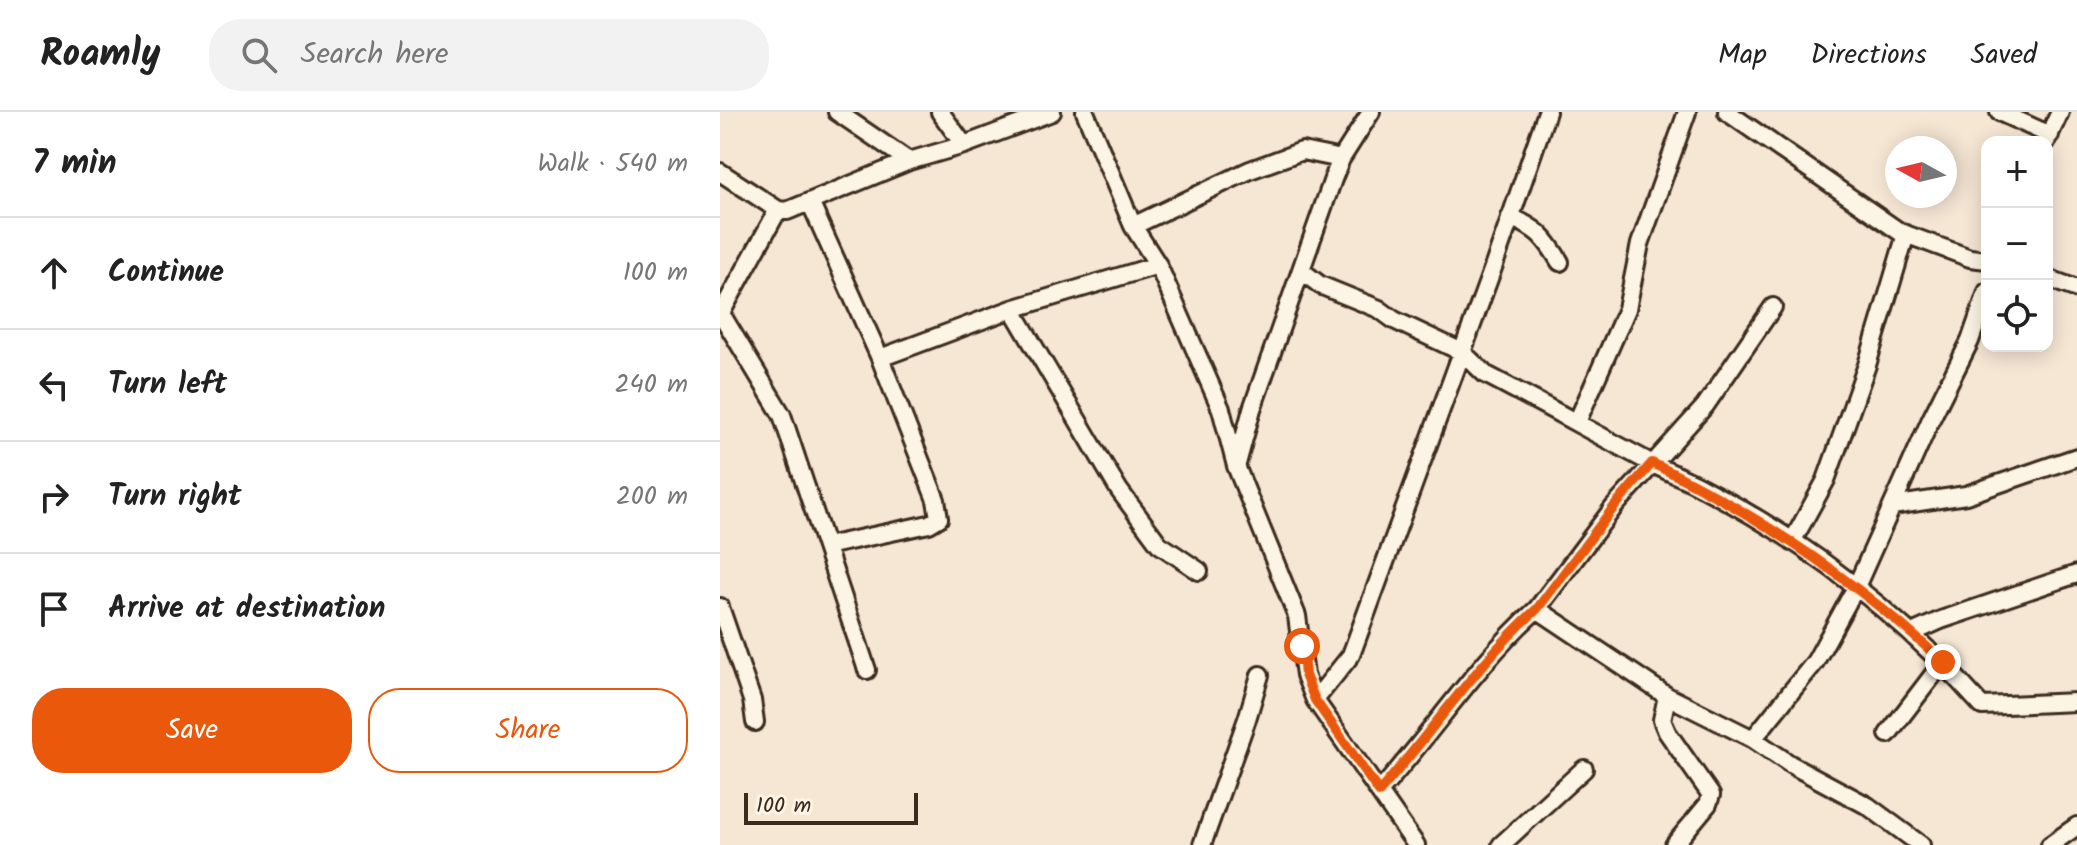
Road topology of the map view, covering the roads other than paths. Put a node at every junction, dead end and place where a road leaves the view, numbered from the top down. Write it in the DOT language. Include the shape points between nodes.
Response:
graph roads {
  1 [pos="837,112"];
  2 [pos="940,112"];
  3 [pos="1052,112"];
  4 [pos="1085,112"];
  5 [pos="1371,112"];
  6 [pos="1547,112"];
  7 [pos="1687,112"];
  8 [pos="1727,112"];
  9 [pos="1999,112"];
  10 [pos="2060,112"];
  11 [pos="2044,136"];
  12 [pos="2049,136"];
  13 [pos="964,145"];
  14 [pos="1341,159"];
  15 [pos="909,161"];
  16 [pos="720,172"];
  17 [pos="810,202"];
  18 [pos="778,210"];
  19 [pos="1510,217"];
  20 [pos="1133,226"];
  21 [pos="1906,234"];
  22 [pos="1981,259"];
  23 [pos="1560,262"];
  24 [pos="1158,265"];
  25 [pos="1302,271"];
  26 [pos="2052,280"];
  27 [pos="2077,289"];
  28 [pos="1773,307"];
  29 [pos="1012,309"];
  30 [pos="1981,309"];
  31 [pos="720,313"];
  32 [pos="1462,352"];
  33 [pos="880,358"];
  34 [pos="1221,409"];
  35 [pos="1252,409"];
  36 [pos="1577,422"];
  37 [pos="2077,457"];
  38 [pos="1652,463"];
  39 [pos="1236,466"];
  40 [pos="1892,506"];
  41 [pos="1792,542"];
  42 [pos="826,546"];
  43 [pos="1199,571"];
  44 [pos="2077,574"];
  45 [pos="1856,587"];
  46 [pos="720,607"];
  47 [pos="1537,609"];
  48 [pos="1912,633"];
  49 [pos="1943,662"];
  50 [pos="867,670"];
  51 [pos="1260,675"];
  52 [pos="1667,696"];
  53 [pos="1315,700"];
  54 [pos="2077,702"];
  55 [pos="755,722"];
  56 [pos="1888,734"];
  57 [pos="1753,739"];
  58 [pos="1584,769"];
  59 [pos="1379,792"];
  60 [pos="2077,826"];
  61 [pos="2054,844"];
  62 [pos="1202,845"];
  63 [pos="1416,845"];
  64 [pos="1501,845"];
  65 [pos="1674,845"];
  66 [pos="1921,845"];
  1 -- 15 [label="street"];
  2 -- 13 [label="street"];
  3 -- 13 [label="street"];
  4 -- 20 [label="street"];
  5 -- 14 [label="street"];
  6 -- 19 [label="street"];
  7 -- 36 [label="street" via="1640,244 1627,309"];
  8 -- 21 [label="street"];
  9 -- 11 [label="street"];
  10 -- 12 [label="street"];
  13 -- 15 [label="street"];
  14 -- 20 [label="street" via="1302,151"];
  14 -- 25 [label="street"];
  15 -- 17 [label="street"];
  16 -- 18 [label="street"];
  17 -- 18 [label="street"];
  17 -- 33 [label="street"];
  18 -- 31 [label="street"];
  19 -- 23 [label="street" via="1532,226"];
  19 -- 32 [label="street"];
  20 -- 24 [label="street"];
  21 -- 22 [label="street"];
  21 -- 41 [label="street" via="1830,469"];
  24 -- 29 [label="street"];
  24 -- 34 [label="street"];
  25 -- 32 [label="street" via="1320,285"];
  25 -- 35 [label="street"];
  26 -- 27 [label="street"];
  28 -- 38 [label="street" via="1705,406"];
  29 -- 33 [label="street"];
  29 -- 43 [label="street" via="1119,490 1159,544"];
  30 -- 40 [label="street"];
  31 -- 42 [label="street" via="782,415"];
  32 -- 36 [label="street" via="1485,374"];
  32 -- 53 [label="street" via="1351,655"];
  33 -- 42 [label="street" via="939,518"];
  34 -- 35 [label="street"];
  34 -- 39 [label="street"];
  35 -- 39 [label="street"];
  36 -- 38 [label="street"];
  37 -- 40 [label="street" via="1979,491"];
  38 -- 41 [label="street"];
  38 -- 47 [label="street"];
  39 -- 53 [label="street" via="1297,616 1305,675"];
  40 -- 45 [label="street"];
  41 -- 45 [label="street"];
  42 -- 50 [label="street"];
  44 -- 48 [label="street"];
  45 -- 48 [label="street"];
  45 -- 57 [label="street" via="1815,662"];
  46 -- 55 [label="street"];
  47 -- 52 [label="street"];
  47 -- 59 [label="street"];
  48 -- 49 [label="street"];
  49 -- 54 [label="street" via="1982,706"];
  49 -- 56 [label="street"];
  51 -- 62 [label="street"];
  52 -- 57 [label="street"];
  52 -- 65 [label="street" via="1662,720 1667,732 1711,795"];
  53 -- 59 [label="street"];
  57 -- 66 [label="street" via="1868,806"];
  58 -- 64 [label="street"];
  59 -- 63 [label="street"];
  60 -- 61 [label="street"];
}
